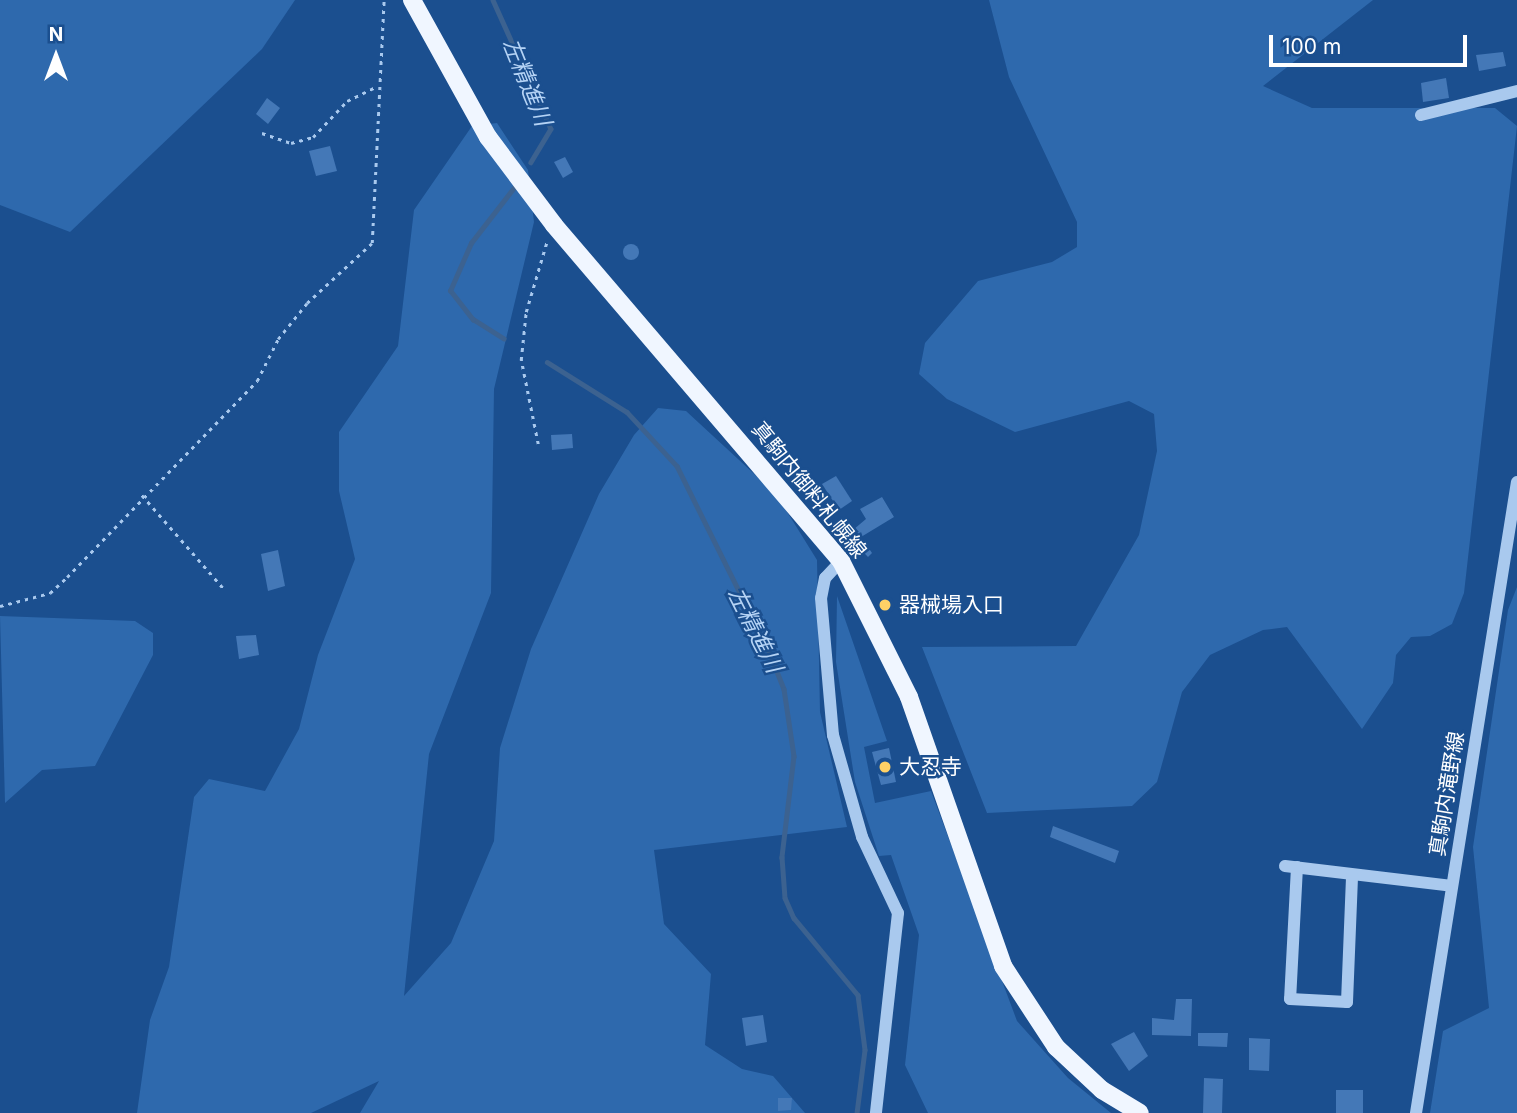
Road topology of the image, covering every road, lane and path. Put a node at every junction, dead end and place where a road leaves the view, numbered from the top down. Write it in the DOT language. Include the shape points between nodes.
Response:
graph roads {
  1 [pos="384,0"];
  2 [pos="412,0"];
  3 [pos="376,87"];
  4 [pos="1517,91"];
  5 [pos="1421,115"];
  6 [pos="262,133"];
  7 [pos="554,225"];
  8 [pos="538,444"];
  9 [pos="1517,482"];
  10 [pos="142,495"];
  11 [pos="841,561"];
  12 [pos="223,588"];
  13 [pos="0,606"];
  14 [pos="1352,875"];
  15 [pos="1452,886"];
  16 [pos="876,1113"];
  17 [pos="1140,1113"];
  18 [pos="1416,1113"];
  1 -- 3 [label="path"];
  2 -- 7 [label="main road, 真駒内御料札幌線" via="488,136"];
  3 -- 6 [label="path" via="347,101 313,137 291,143"];
  3 -- 10 [label="path" via="372,243 307,303 278,339 257,381"];
  4 -- 5 [label="street"];
  7 -- 8 [label="path" via="529,300 522,360"];
  7 -- 11 [label="main road, 真駒内御料札幌線"];
  9 -- 15 [label="street, 真駒内滝野線"];
  10 -- 12 [label="path"];
  10 -- 13 [label="path" via="50,593"];
  11 -- 16 [label="street" via="825,578 821,598 833,735 862,837 898,913"];
  11 -- 17 [label="main road, 真駒内御料札幌線" via="909,697 1003,966 1056,1047 1102,1090"];
  14 -- 14 [label="street" via="1291,866 1290,999 1346,1002"];
  14 -- 15 [label="street"];
  15 -- 18 [label="street, 真駒内滝野線"];
}
